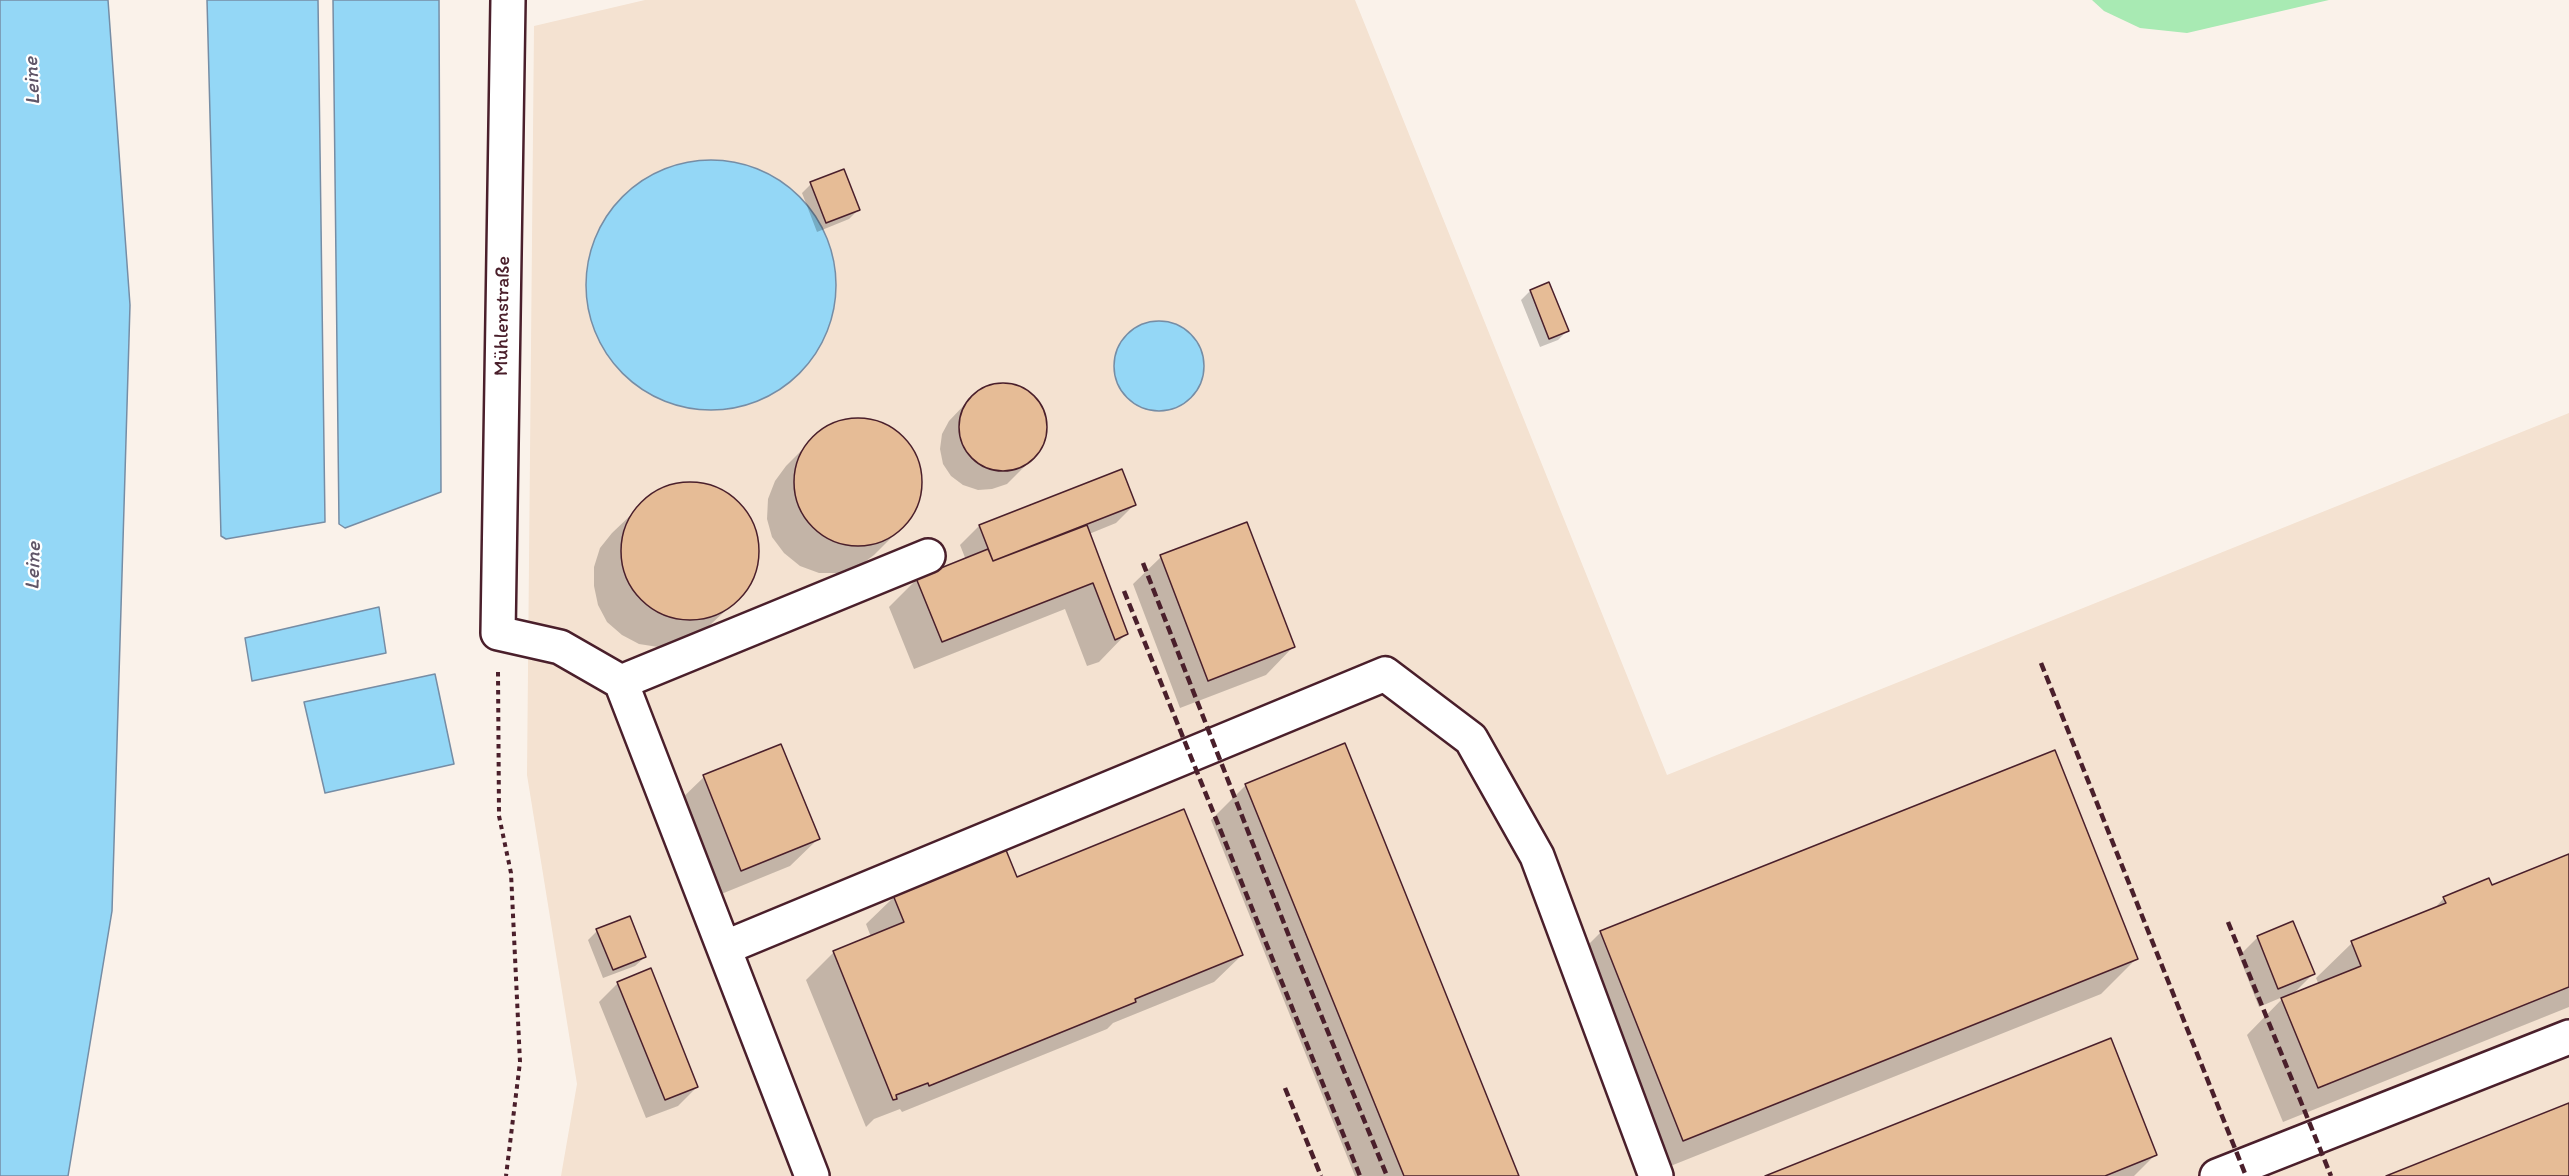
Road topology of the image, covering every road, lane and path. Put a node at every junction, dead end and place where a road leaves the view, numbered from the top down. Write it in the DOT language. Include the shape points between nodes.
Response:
graph roads {
  1 [pos="508,0"];
  2 [pos="928,556"];
  3 [pos="498,633"];
  4 [pos="621,682"];
  5 [pos="724,948"];
  6 [pos="2569,1037"];
  7 [pos="507,1176"];
  8 [pos="812,1176"];
  9 [pos="1656,1176"];
  10 [pos="2217,1176"];
  1 -- 3 [label="street, Mühlenstraße"];
  2 -- 4 [label="street"];
  3 -- 4 [label="street" via="560,647"];
  3 -- 7 [label="path" via="499,816 511,873 520,1062"];
  4 -- 5 [label="street"];
  5 -- 8 [label="street"];
  5 -- 9 [label="street" via="1385,674 1471,739 1537,856"];
  6 -- 10 [label="street"];
}
